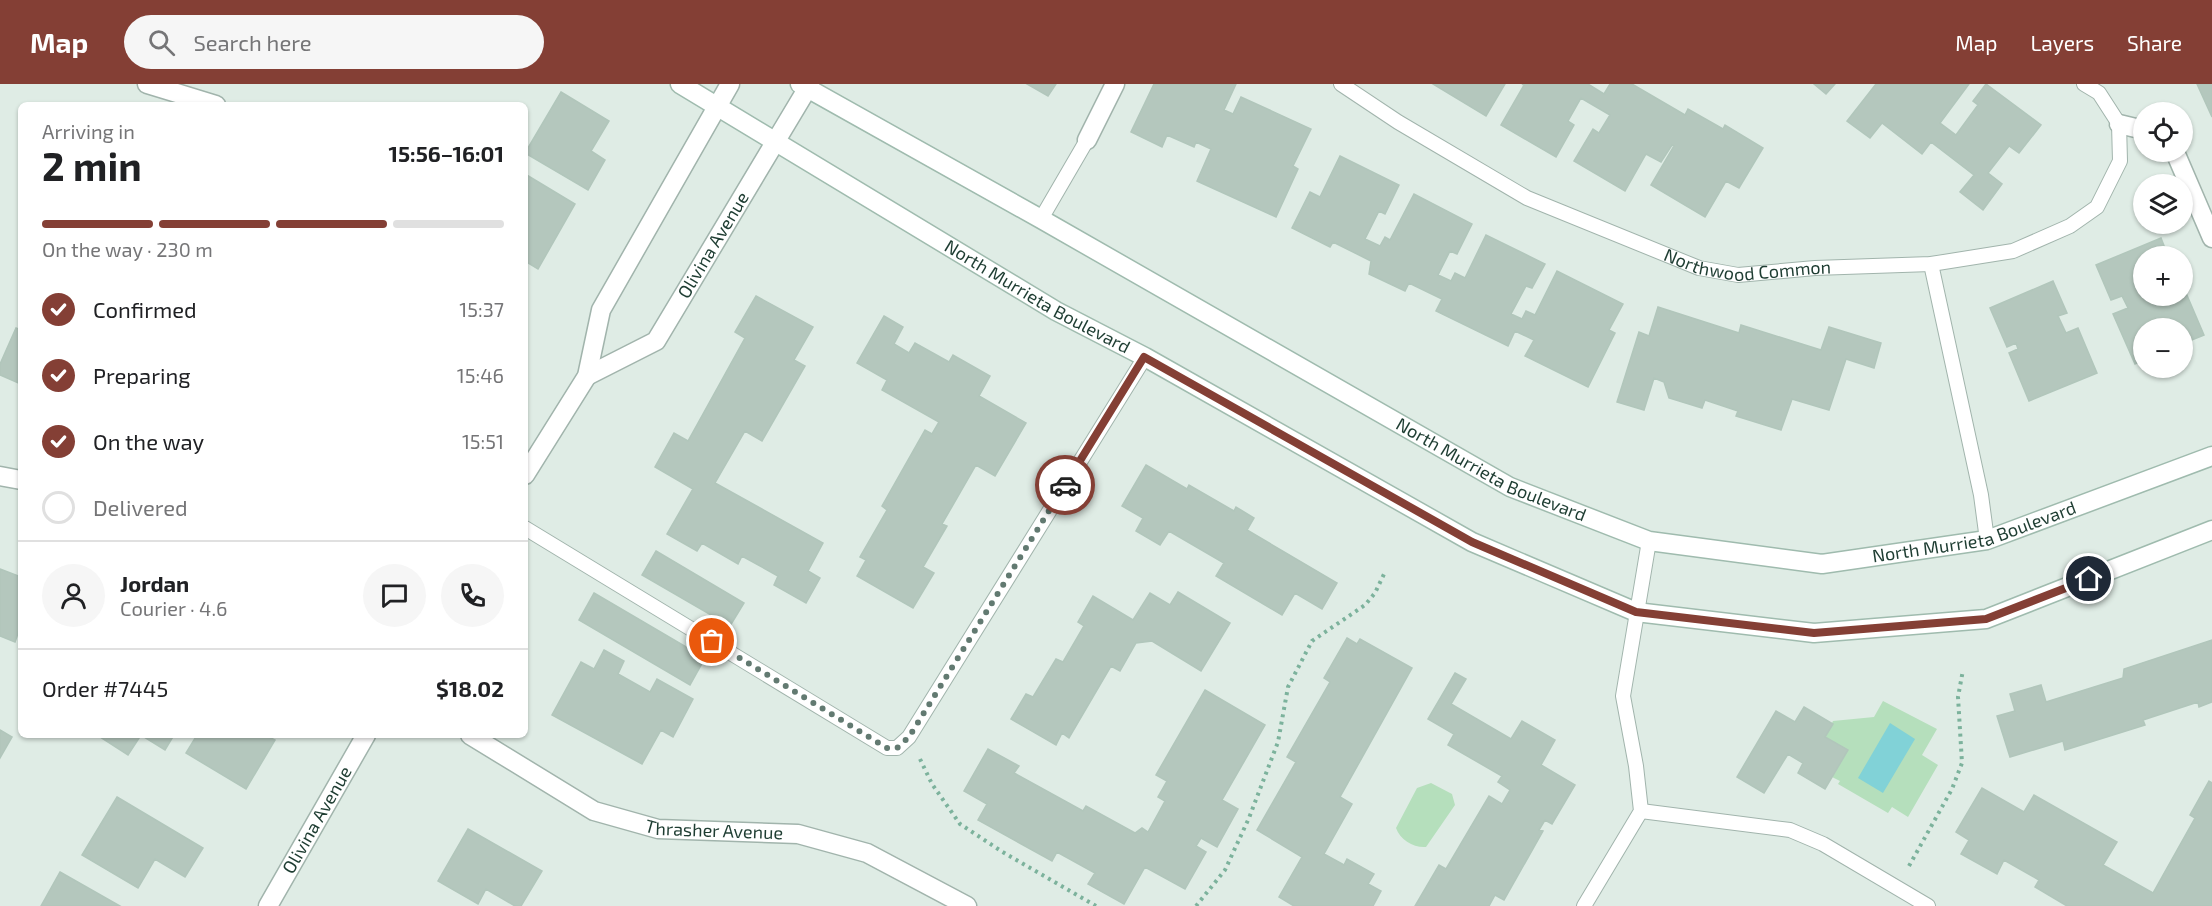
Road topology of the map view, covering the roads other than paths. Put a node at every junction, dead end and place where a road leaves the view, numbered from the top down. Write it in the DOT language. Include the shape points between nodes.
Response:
graph roads {
  1 [pos="147,84"];
  2 [pos="680,84"];
  3 [pos="730,84"];
  4 [pos="1115,84"];
  5 [pos="1341,84"];
  6 [pos="2084,84"];
  7 [pos="806,85"];
  8 [pos="206,102"];
  9 [pos="717,107"];
  10 [pos="2119,124"];
  11 [pos="2133,127"];
  12 [pos="1087,140"];
  13 [pos="776,142"];
  14 [pos="2179,162"];
  15 [pos="1041,219"];
  16 [pos="2212,238"];
  17 [pos="1931,264"];
  18 [pos="1144,357"];
  19 [pos="587,376"];
  20 [pos="2212,456"];
  21 [pos="528,470"];
  22 [pos="0,476"];
  23 [pos="18,479"];
  24 [pos="528,530"];
  25 [pos="2212,530"];
  26 [pos="1987,540"];
  27 [pos="1649,541"];
  28 [pos="1636,612"];
  29 [pos="364,738"];
  30 [pos="476,738"];
  31 [pos="1641,811"];
  32 [pos="268,906"];
  33 [pos="967,906"];
  34 [pos="1584,906"];
  35 [pos="1928,906"];
  1 -- 8 [label="main road"];
  2 -- 9 [label="main road, North Murrieta Boulevard"];
  3 -- 9 [label="main road"];
  4 -- 12 [label="main road"];
  5 -- 17 [label="lane, Northwood Common" via="1527,198 1700,268 1738,275"];
  6 -- 10 [label="lane" via="2099,93"];
  7 -- 13 [label="main road, Olivina Avenue"];
  7 -- 15 [label="main road, North Murrieta Boulevard"];
  9 -- 13 [label="main road, North Murrieta Boulevard"];
  9 -- 19 [label="main road" via="601,310"];
  10 -- 11 [label="main road"];
  10 -- 17 [label="lane, Northwood Common" via="2120,161 2097,207 2070,226 2013,251"];
  12 -- 15 [label="lane"];
  13 -- 18 [label="main road, North Murrieta Boulevard" via="1056,311"];
  13 -- 19 [label="main road, Olivina Avenue" via="656,341"];
  14 -- 16 [label="main road"];
  15 -- 27 [label="main road, North Murrieta Boulevard" via="1510,488"];
  17 -- 26 [label="lane" via="1981,495"];
  18 -- 24 [label="lane" via="909,737 897,748 887,748"];
  18 -- 28 [label="main road, North Murrieta Boulevard" via="1472,542"];
  19 -- 21 [label="main road"];
  20 -- 26 [label="main road, North Murrieta Boulevard"];
  22 -- 23 [label="main road"];
  25 -- 28 [label="main road, North Murrieta Boulevard" via="1986,619 1814,633"];
  26 -- 27 [label="main road, North Murrieta Boulevard" via="1822,564"];
  27 -- 28 [label="lane"];
  28 -- 31 [label="lane" via="1623,696"];
  29 -- 32 [label="main road, Olivina Avenue"];
  30 -- 33 [label="main road, Thrasher Avenue" via="594,811 658,829 798,834 867,853"];
  31 -- 34 [label="lane"];
  31 -- 35 [label="lane" via="1790,830 1822,844"];
}
